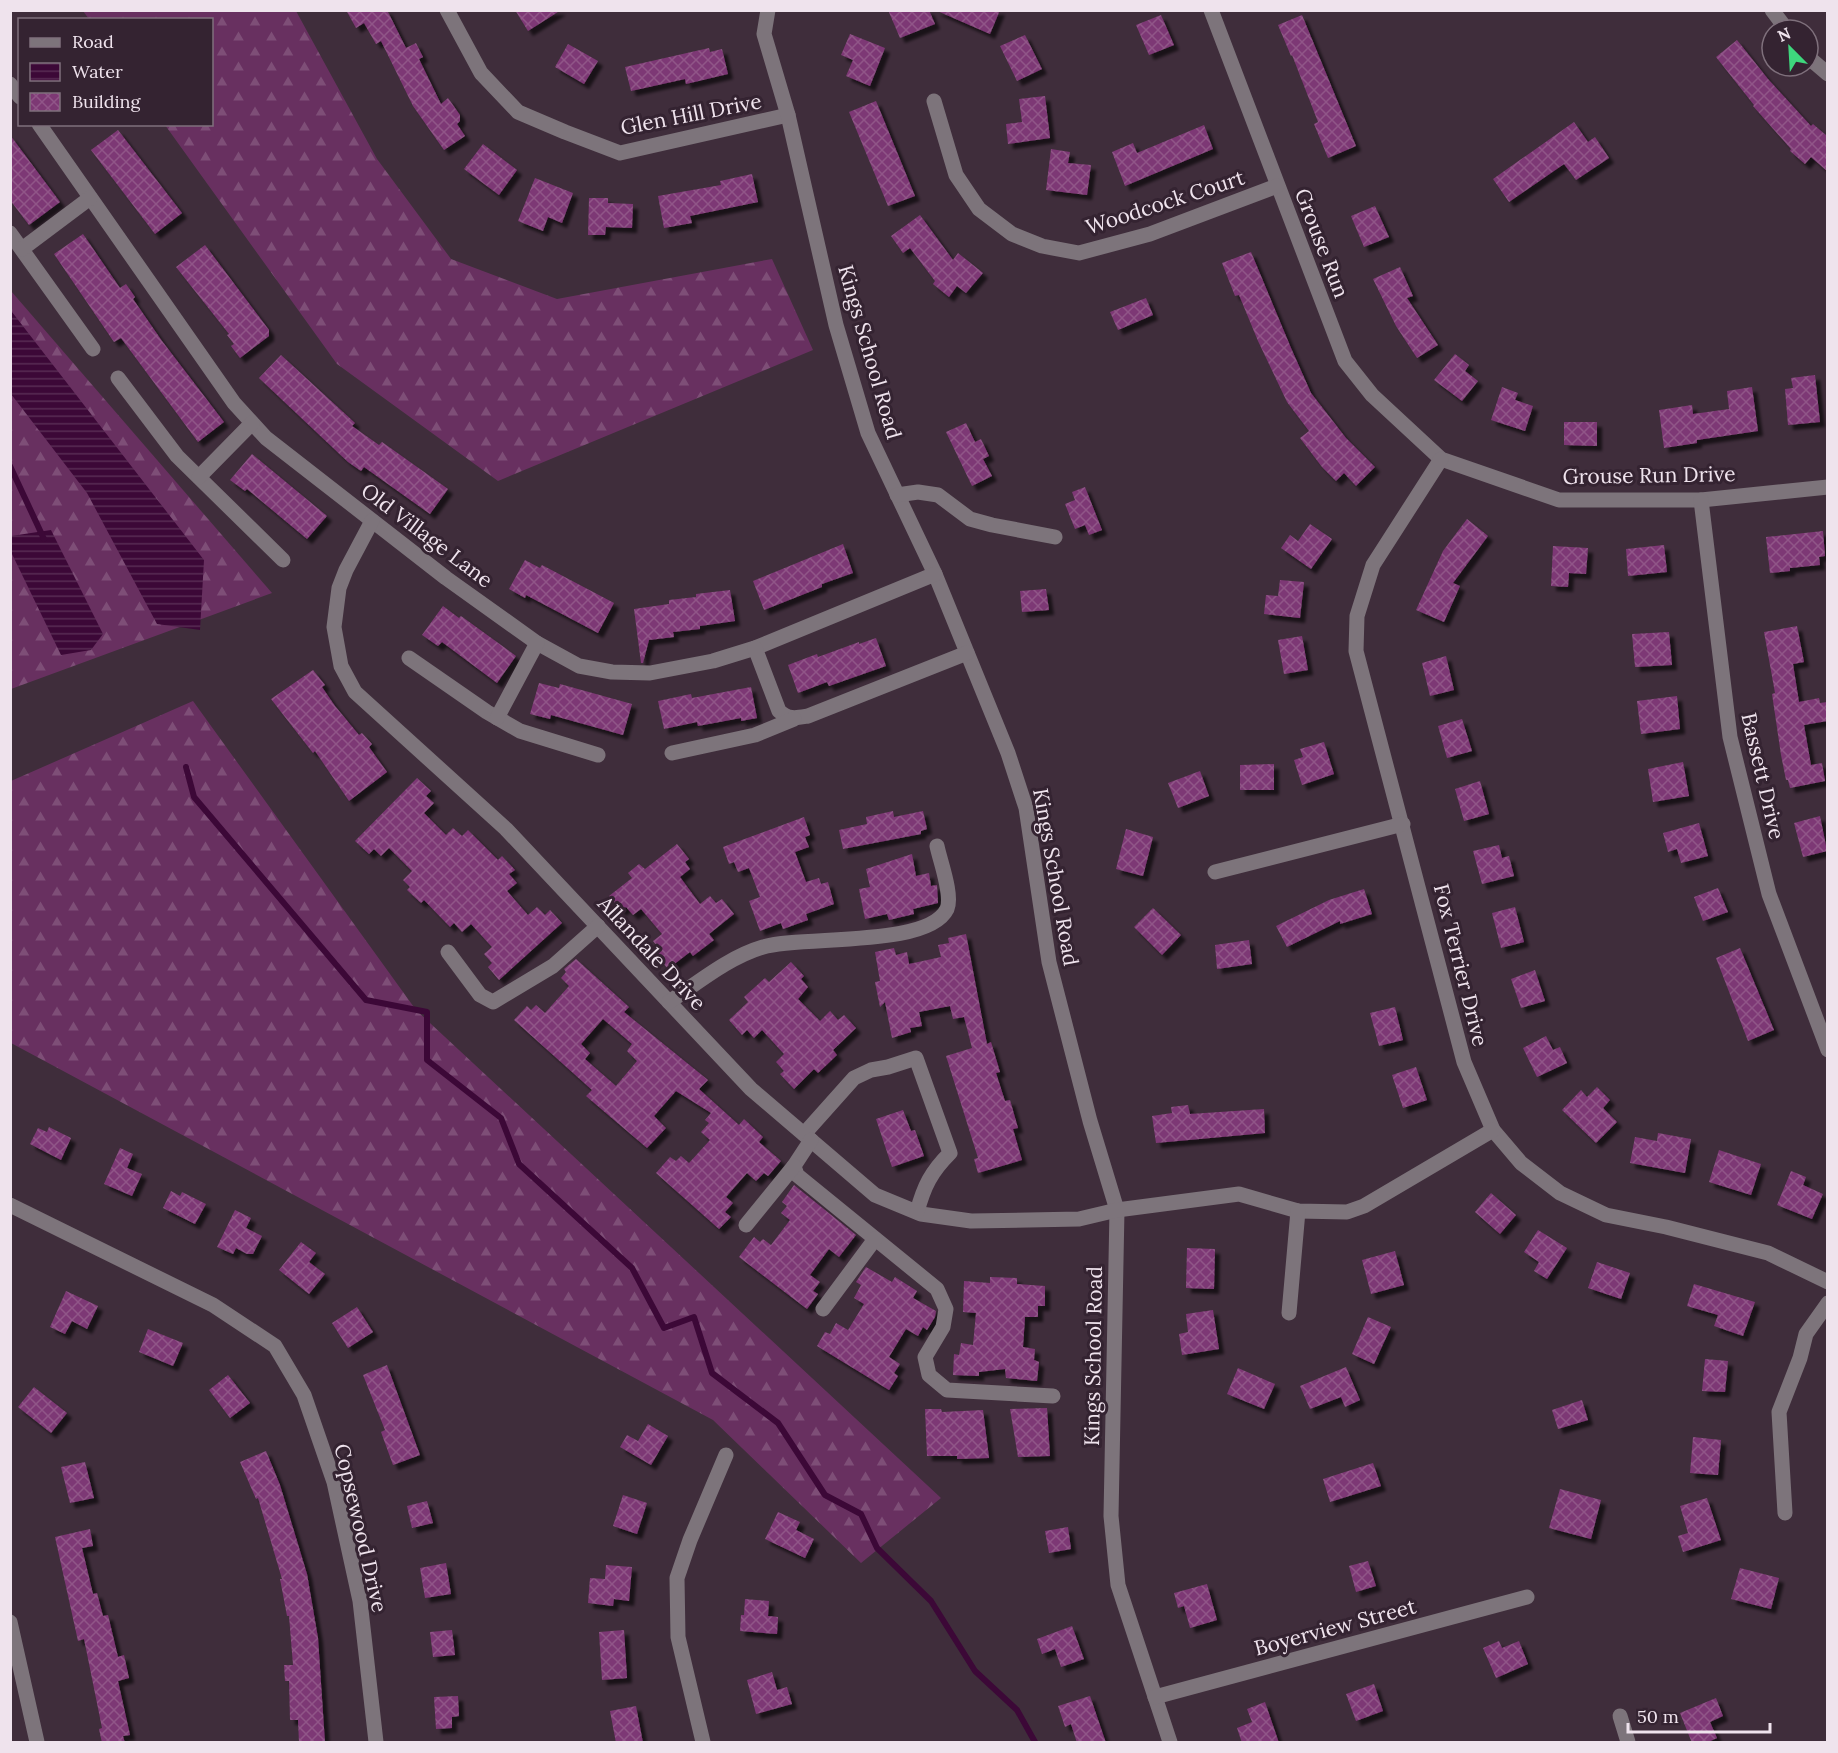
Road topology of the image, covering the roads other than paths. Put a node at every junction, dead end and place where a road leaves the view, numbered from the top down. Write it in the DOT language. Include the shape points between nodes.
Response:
graph roads {
  1 [pos="447,10"];
  2 [pos="768,10"];
  3 [pos="1211,10"];
  4 [pos="934,101"];
  5 [pos="788,115"];
  6 [pos="40,126"];
  7 [pos="1277,186"];
  8 [pos="90,198"];
  9 [pos="10,233"];
  10 [pos="22,249"];
  11 [pos="93,349"];
  12 [pos="118,378"];
  13 [pos="252,423"];
  14 [pos="1441,459"];
  15 [pos="199,477"];
  16 [pos="1827,487"];
  17 [pos="897,495"];
  18 [pos="1701,500"];
  19 [pos="372,521"];
  20 [pos="1055,537"];
  21 [pos="283,560"];
  22 [pos="934,574"];
  23 [pos="537,643"];
  24 [pos="754,648"];
  25 [pos="967,653"];
  26 [pos="409,658"];
  27 [pos="496,718"];
  28 [pos="794,719"];
  29 [pos="672,753"];
  30 [pos="598,755"];
  31 [pos="1403,824"];
  32 [pos="937,846"];
  33 [pos="1215,872"];
  34 [pos="598,926"];
  35 [pos="448,952"];
  36 [pos="669,1002"];
  37 [pos="1827,1050"];
  38 [pos="1493,1130"];
  39 [pos="807,1137"];
  40 [pos="794,1166"];
  41 [pos="10,1205"];
  42 [pos="1117,1210"];
  43 [pos="1298,1211"];
  44 [pos="917,1212"];
  45 [pos="746,1225"];
  46 [pos="875,1239"];
  47 [pos="1827,1282"];
  48 [pos="1827,1303"];
  49 [pos="824,1309"];
  50 [pos="1289,1313"];
  51 [pos="1053,1396"];
  52 [pos="726,1455"];
  53 [pos="1785,1513"];
  54 [pos="1527,1597"];
  55 [pos="10,1622"];
  56 [pos="1155,1697"];
  57 [pos="1620,1716"];
  58 [pos="37,1743"];
  59 [pos="376,1743"];
  60 [pos="703,1743"];
  61 [pos="1170,1743"];
  62 [pos="1628,1743"];
  1 -- 5 [label="street, Glen Hill Drive" via="481,72 519,111 621,153"];
  2 -- 5 [label="street, Kings School Road" via="764,34"];
  3 -- 7 [label="street, Grouse Run"];
  4 -- 7 [label="street, Woodcock Court" via="956,175 979,208 1012,234 1042,246 1079,253 1150,234"];
  5 -- 17 [label="street, Kings School Road" via="836,325 868,433"];
  6 -- 8 [label="street, Old Village Lane"];
  7 -- 14 [label="street, Grouse Run" via="1345,361 1372,395"];
  8 -- 10 [label="street"];
  8 -- 13 [label="street, Old Village Lane"];
  9 -- 10 [label="street"];
  10 -- 11 [label="street"];
  12 -- 15 [label="street" via="177,456"];
  13 -- 15 [label="street"];
  13 -- 19 [label="street, Old Village Lane"];
  14 -- 18 [label="street, Grouse Run Drive" via="1558,500"];
  14 -- 31 [label="street, Fox Terrier Drive" via="1373,565 1357,616 1356,651"];
  15 -- 21 [label="street"];
  16 -- 18 [label="street, Grouse Run Drive"];
  17 -- 20 [label="street" via="938,495 970,519"];
  17 -- 22 [label="street, Kings School Road"];
  18 -- 37 [label="street, Bassett Drive" via="1730,737 1769,894"];
  19 -- 23 [label="street, Old Village Lane"];
  19 -- 34 [label="street, Allandale Drive" via="339,588 334,627 341,666 355,692 506,828"];
  22 -- 24 [label="street, Old Village Lane"];
  22 -- 25 [label="street, Kings School Road"];
  23 -- 24 [label="street, Old Village Lane" via="579,666 650,673 713,661"];
  23 -- 27 [label="street"];
  24 -- 28 [label="street" via="779,711"];
  25 -- 28 [label="street"];
  25 -- 42 [label="street, Kings School Road" via="1026,808 1048,962"];
  26 -- 27 [label="street"];
  27 -- 30 [label="street" via="519,731"];
  28 -- 29 [label="street" via="755,735"];
  31 -- 33 [label="street"];
  31 -- 38 [label="street, Fox Terrier Drive" via="1464,1062"];
  32 -- 36 [label="street" via="949,893 947,908 936,921 911,933 767,945 743,953"];
  34 -- 35 [label="street" via="553,966 493,1002 480,995"];
  34 -- 36 [label="street, Allandale Drive"];
  36 -- 39 [label="street, Allandale Drive" via="752,1089"];
  38 -- 43 [label="street, Allandale Drive" via="1364,1206 1347,1212"];
  38 -- 47 [label="street, Fox Terrier Drive" via="1521,1163 1560,1193 1606,1215 1768,1253"];
  39 -- 40 [label="street"];
  39 -- 44 [label="street, Allandale Drive" via="875,1195"];
  39 -- 44 [label="street" via="854,1078 916,1058 950,1153 923,1189"];
  40 -- 45 [label="street"];
  40 -- 46 [label="street" via="797,1175"];
  41 -- 59 [label="street, Copsewood Drive" via="213,1305 275,1346 304,1395 334,1482 360,1601"];
  42 -- 43 [label="street, Allandale Drive" via="1239,1194"];
  42 -- 44 [label="street, Allandale Drive" via="1079,1219 971,1221"];
  42 -- 56 [label="street, Kings School Road" via="1111,1516 1118,1585"];
  43 -- 50 [label="street"];
  46 -- 49 [label="street"];
  46 -- 51 [label="street" via="937,1289 946,1309 943,1327 925,1357 929,1375 947,1390"];
  48 -- 53 [label="street" via="1806,1334 1779,1412"];
  52 -- 60 [label="street" via="677,1578 678,1637"];
  54 -- 56 [label="street, Boyerview Street"];
  55 -- 58 [label="street"];
  56 -- 61 [label="street, Kings School Road"];
  57 -- 62 [label="street"];
}
